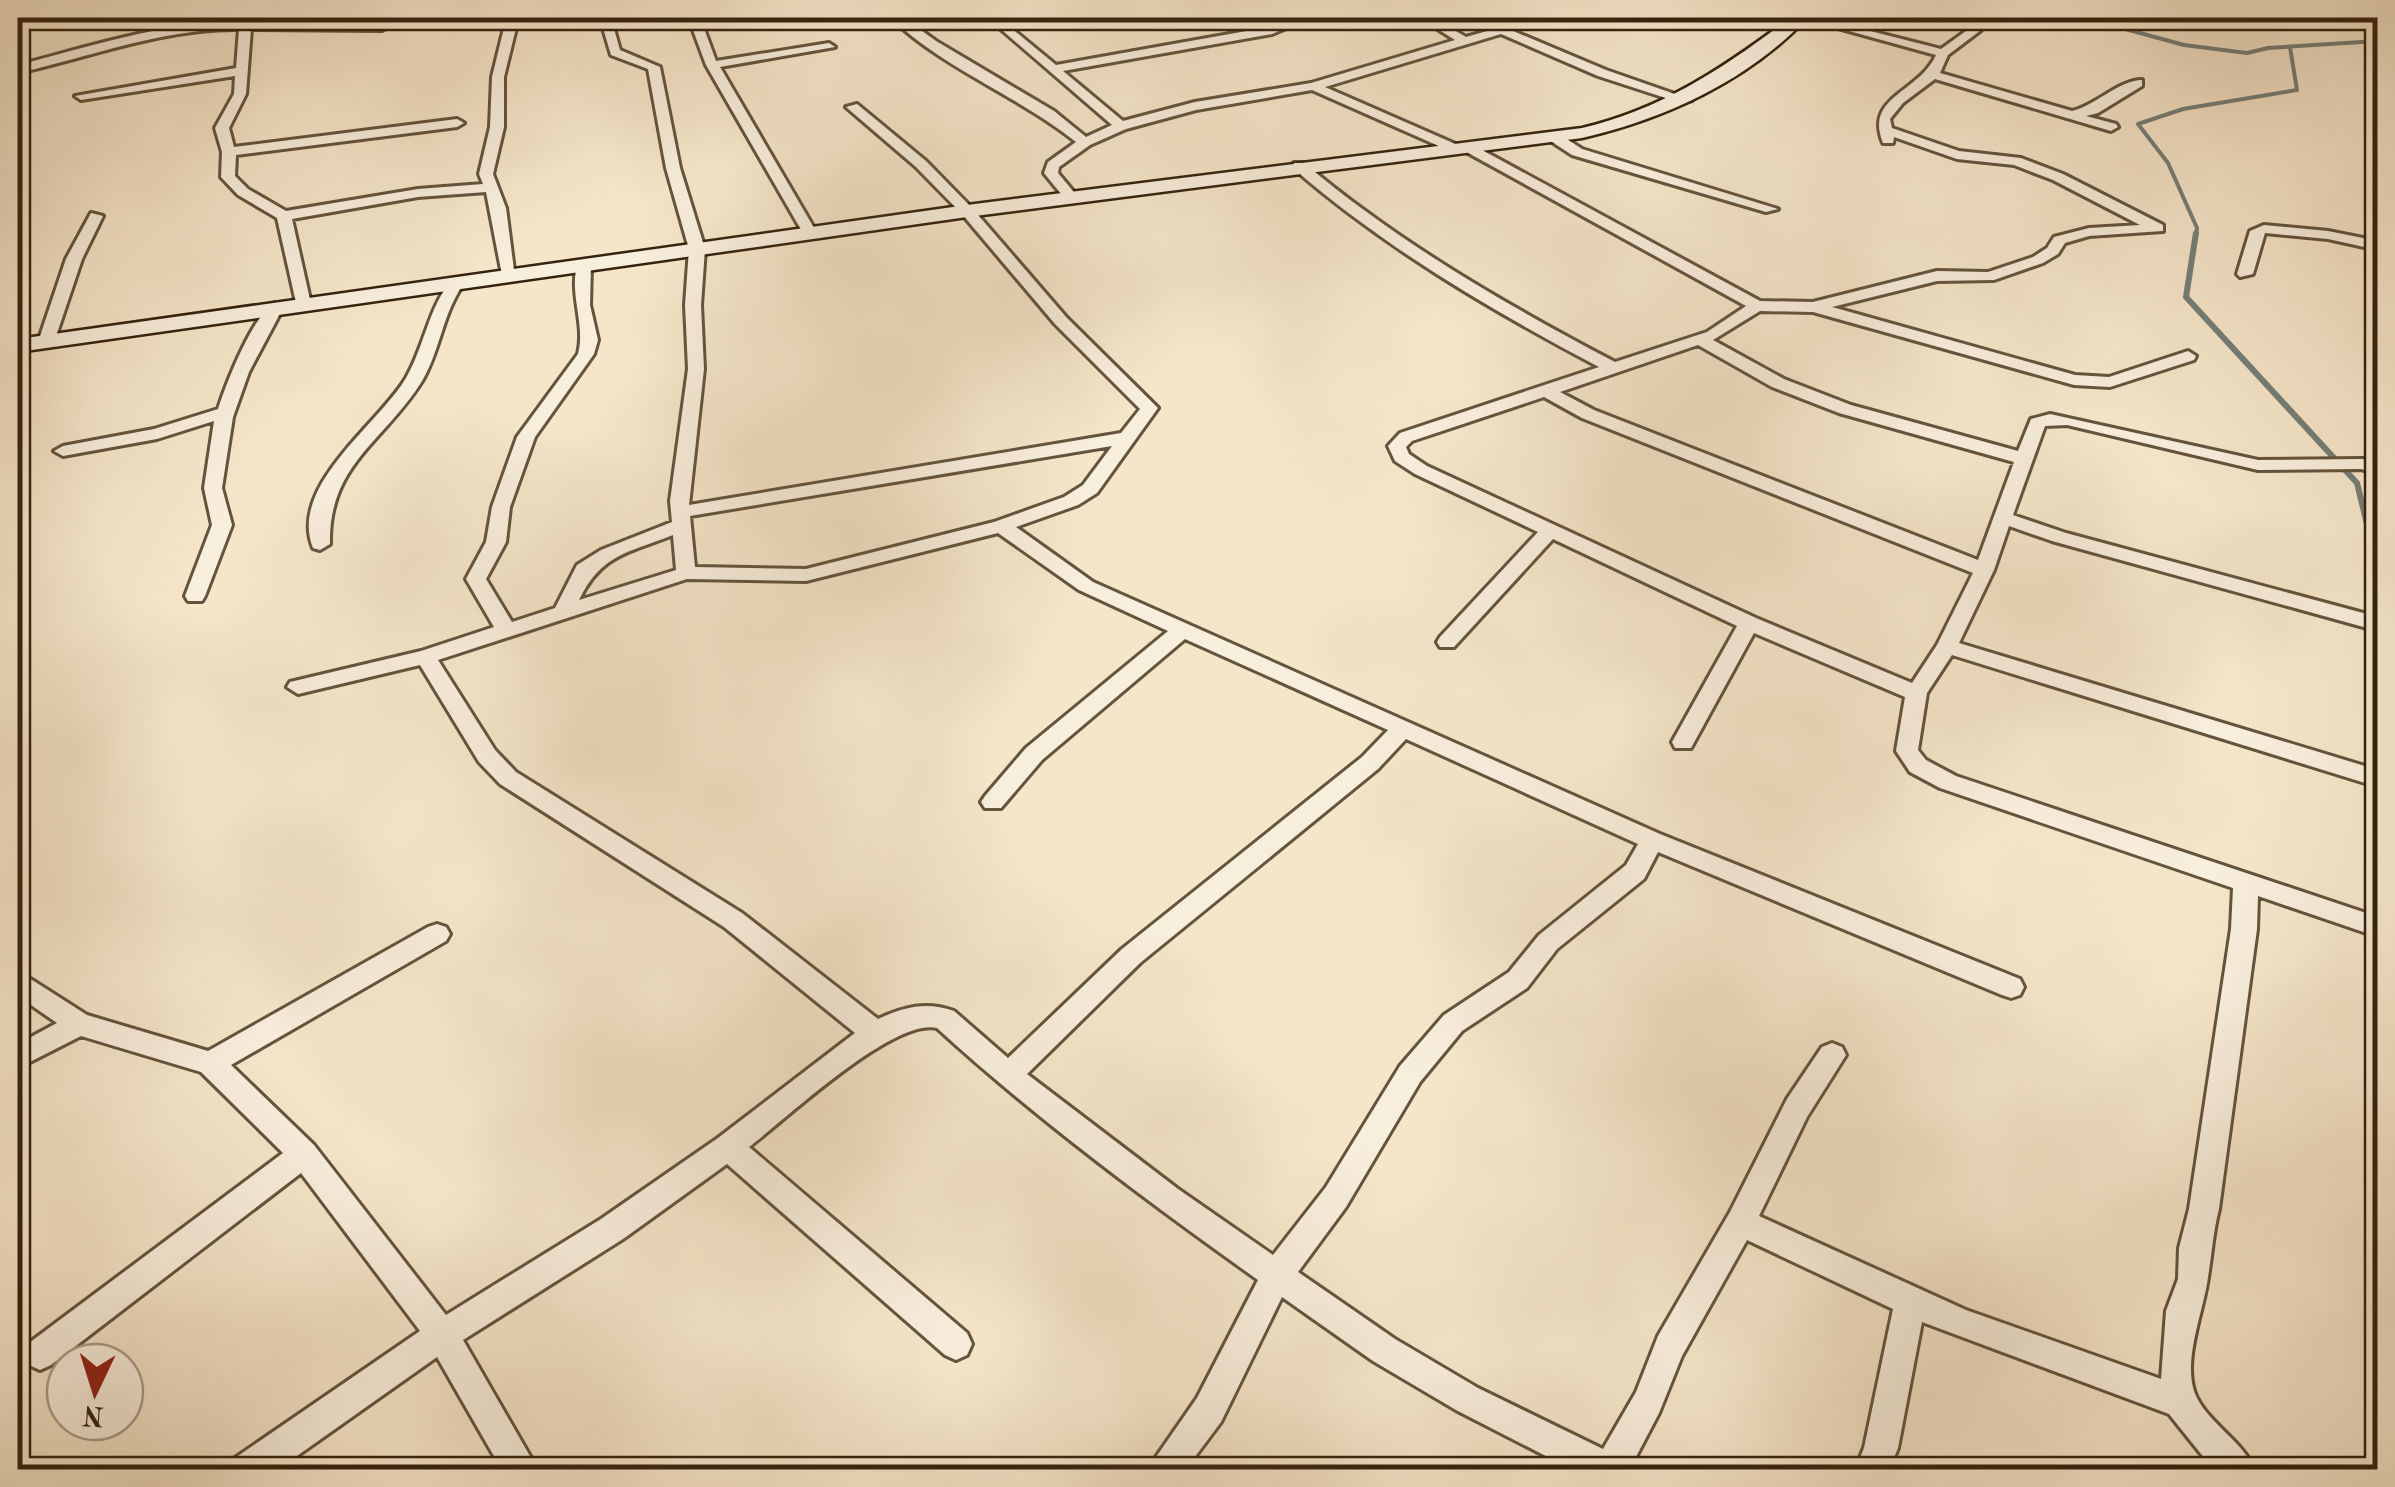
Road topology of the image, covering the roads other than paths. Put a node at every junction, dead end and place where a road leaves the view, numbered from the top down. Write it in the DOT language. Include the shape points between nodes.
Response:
graph roads {
  1 [pos="467,18"];
  2 [pos="561,18"];
  3 [pos="605,18"];
  4 [pos="704,18"];
  5 [pos="896,18"];
  6 [pos="999,18"];
  7 [pos="1304,18"];
  8 [pos="1426,18"];
  9 [pos="1522,18"];
  10 [pos="1797,18"];
  11 [pos="246,20"];
  12 [pos="512,21"];
  13 [pos="382,27"];
  14 [pos="1977,28"];
  15 [pos="1501,30"];
  16 [pos="1462,39"];
  17 [pos="828,46"];
  18 [pos="1943,53"];
  19 [pos="712,65"];
  20 [pos="18,69"];
  21 [pos="1051,69"];
  22 [pos="242,71"];
  23 [pos="1933,75"];
  24 [pos="2138,83"];
  25 [pos="1314,86"];
  26 [pos="82,96"];
  27 [pos="1686,100"];
  28 [pos="852,107"];
  29 [pos="2073,116"];
  30 [pos="456,122"];
  31 [pos="1121,126"];
  32 [pos="2111,127"];
  33 [pos="1883,129"];
  34 [pos="1554,137"];
  35 [pos="1086,142"];
  36 [pos="1890,145"];
  37 [pos="1461,148"];
  38 [pos="228,152"];
  39 [pos="1299,166"];
  40 [pos="490,188"];
  41 [pos="1070,197"];
  42 [pos="1771,209"];
  43 [pos="967,211"];
  44 [pos="96,216"];
  45 [pos="284,216"];
  46 [pos="810,233"];
  47 [pos="2378,246"];
  48 [pos="697,249"];
  49 [pos="583,265"];
  50 [pos="2245,274"];
  51 [pos="510,275"];
  52 [pos="457,282"];
  53 [pos="303,304"];
  54 [pos="1757,306"];
  55 [pos="1813,307"];
  56 [pos="275,308"];
  57 [pos="1699,340"];
  58 [pos="46,342"];
  59 [pos="18,346"];
  60 [pos="2188,356"];
  61 [pos="1611,367"];
  62 [pos="1544,390"];
  63 [pos="225,412"];
  64 [pos="1126,438"];
  65 [pos="63,451"];
  66 [pos="2021,458"];
  67 [pos="2378,469"];
  68 [pos="2002,517"];
  69 [pos="682,518"];
  70 [pos="1001,526"];
  71 [pos="1550,530"];
  72 [pos="320,544"];
  73 [pos="1984,570"];
  74 [pos="686,573"];
  75 [pos="195,596"];
  76 [pos="564,610"];
  77 [pos="1749,623"];
  78 [pos="2378,624"];
  79 [pos="1185,628"];
  80 [pos="508,633"];
  81 [pos="1447,642"];
  82 [pos="1947,646"];
  83 [pos="425,657"];
  84 [pos="298,686"];
  85 [pos="1916,694"];
  86 [pos="1402,730"];
  87 [pos="1683,742"];
  88 [pos="2378,779"];
  89 [pos="993,802"];
  90 [pos="1652,840"];
  91 [pos="2246,883"];
  92 [pos="2378,927"];
  93 [pos="438,934"];
  94 [pos="18,982"];
  95 [pos="2011,987"];
  96 [pos="79,1024"];
  97 [pos="875,1034"];
  98 [pos="1832,1055"];
  99 [pos="18,1057"];
  100 [pos="210,1063"];
  101 [pos="1008,1074"];
  102 [pos="728,1148"];
  103 [pos="304,1154"];
  104 [pos="1741,1222"];
  105 [pos="1278,1272"];
  106 [pos="1910,1299"];
  107 [pos="442,1335"];
  108 [pos="956,1344"];
  109 [pos="40,1354"];
  110 [pos="2180,1402"];
  111 [pos="247,1470"];
  112 [pos="521,1470"];
  113 [pos="1164,1470"];
  114 [pos="1610,1470"];
  115 [pos="1872,1470"];
  116 [pos="2238,1470"];
  1 -- 12 [label="street"];
  2 -- 12 [label="street"];
  3 -- 48 [label="street" via="614,52 654,68 672,168"];
  4 -- 19 [label="street" via="696,22"];
  5 -- 35 [label="street"];
  6 -- 21 [label="street"];
  7 -- 21 [label="street" via="1272,30"];
  8 -- 16 [label="street"];
  9 -- 15 [label="street" via="1523,24"];
  10 -- 18 [label="street"];
  10 -- 27 [label="main road"];
  11 -- 13 [label="street"];
  11 -- 20 [label="street" via="138,38"];
  11 -- 22 [label="street"];
  12 -- 40 [label="street" via="498,77"];
  14 -- 18 [label="street"];
  15 -- 16 [label="street"];
  15 -- 27 [label="street"];
  16 -- 25 [label="street"];
  17 -- 19 [label="street"];
  18 -- 23 [label="street"];
  19 -- 46 [label="street"];
  21 -- 31 [label="street"];
  22 -- 26 [label="street"];
  22 -- 38 [label="street" via="240,94 222,128"];
  23 -- 29 [label="street"];
  23 -- 33 [label="street" via="1898,100"];
  24 -- 29 [label="street"];
  25 -- 31 [label="street"];
  25 -- 37 [label="street"];
  27 -- 34 [label="main road" via="1636,120"];
  28 -- 43 [label="street"];
  29 -- 32 [label="street"];
  30 -- 38 [label="street"];
  31 -- 35 [label="street"];
  33 -- 36 [label="street"];
  33 -- 55 [label="street" via="1958,155 2016,162 2058,177 2158,228 2089,232 2059,240 2038,260 1989,277 1937,276"];
  34 -- 37 [label="main road"];
  34 -- 42 [label="street" via="1578,152"];
  35 -- 41 [label="street" via="1053,165 1051,173"];
  37 -- 39 [label="main road"];
  37 -- 54 [label="street"];
  38 -- 45 [label="street" via="233,184"];
  39 -- 41 [label="main road"];
  39 -- 61 [label="street" via="1493,304"];
  40 -- 45 [label="street"];
  40 -- 51 [label="street"];
  41 -- 43 [label="main road"];
  43 -- 46 [label="main road"];
  43 -- 64 [label="street" via="1061,322 1149,408"];
  44 -- 58 [label="street"];
  45 -- 53 [label="street"];
  46 -- 48 [label="main road"];
  47 -- 50 [label="street" via="2257,231"];
  48 -- 49 [label="main road"];
  48 -- 69 [label="street" via="696,368 680,482"];
  49 -- 51 [label="main road"];
  49 -- 80 [label="street" via="586,354 526,437 496,542 477,572"];
  51 -- 52 [label="main road"];
  52 -- 53 [label="main road"];
  52 -- 72 [label="street" via="441,300 414,380 341,465 316,518"];
  53 -- 56 [label="main road"];
  54 -- 55 [label="street"];
  54 -- 57 [label="street"];
  55 -- 60 [label="street" via="2074,380 2110,382"];
  56 -- 58 [label="main road"];
  56 -- 63 [label="street" via="240,366"];
  57 -- 61 [label="street"];
  57 -- 66 [label="street" via="1778,383 1845,409"];
  58 -- 59 [label="main road"];
  61 -- 62 [label="street"];
  62 -- 71 [label="street" via="1406,437 1397,446 1421,470"];
  62 -- 73 [label="street" via="1588,414"];
  63 -- 65 [label="street" via="157,434"];
  63 -- 75 [label="street" via="213,486 222,527"];
  64 -- 69 [label="street"];
  64 -- 70 [label="street" via="1090,489 1072,502"];
  66 -- 67 [label="street" via="2037,424 2050,419 2258,465"];
  66 -- 68 [label="street"];
  68 -- 73 [label="street"];
  68 -- 78 [label="street"];
  69 -- 74 [label="street"];
  69 -- 76 [label="street" via="584,569"];
  70 -- 74 [label="street" via="806,575"];
  70 -- 79 [label="street" via="1068,577"];
  71 -- 77 [label="street"];
  71 -- 81 [label="street"];
  73 -- 82 [label="street"];
  74 -- 76 [label="street"];
  76 -- 80 [label="street"];
  77 -- 85 [label="street"];
  77 -- 87 [label="street"];
  79 -- 86 [label="street"];
  79 -- 89 [label="street" via="1034,754"];
  80 -- 83 [label="street"];
  82 -- 85 [label="street"];
  82 -- 88 [label="street"];
  83 -- 84 [label="street"];
  83 -- 97 [label="street" via="508,778 733,920"];
  85 -- 91 [label="street" via="1907,751 1918,766"];
  86 -- 90 [label="street"];
  86 -- 101 [label="street" via="1131,956"];
  90 -- 95 [label="street"];
  90 -- 105 [label="street" via="1635,872 1548,942 1518,980 1452,1024 1410,1074 1336,1197"];
  91 -- 92 [label="street"];
  91 -- 110 [label="street" via="2204,1210 2182,1311"];
  93 -- 100 [label="street"];
  94 -- 96 [label="street"];
  96 -- 99 [label="street"];
  96 -- 100 [label="street"];
  97 -- 101 [label="street" via="901,1021 945,1019"];
  97 -- 102 [label="street"];
  98 -- 104 [label="street" via="1797,1108"];
  100 -- 103 [label="street"];
  101 -- 105 [label="street" via="1168,1199"];
  102 -- 107 [label="street"];
  102 -- 108 [label="street"];
  103 -- 107 [label="street"];
  103 -- 109 [label="street"];
  104 -- 106 [label="street"];
  104 -- 114 [label="street" via="1669,1347"];
  105 -- 113 [label="street" via="1209,1410"];
  105 -- 114 [label="street" via="1384,1350"];
  106 -- 110 [label="street"];
  106 -- 115 [label="street"];
  107 -- 111 [label="street"];
  107 -- 112 [label="street"];
  110 -- 116 [label="street"];
}
